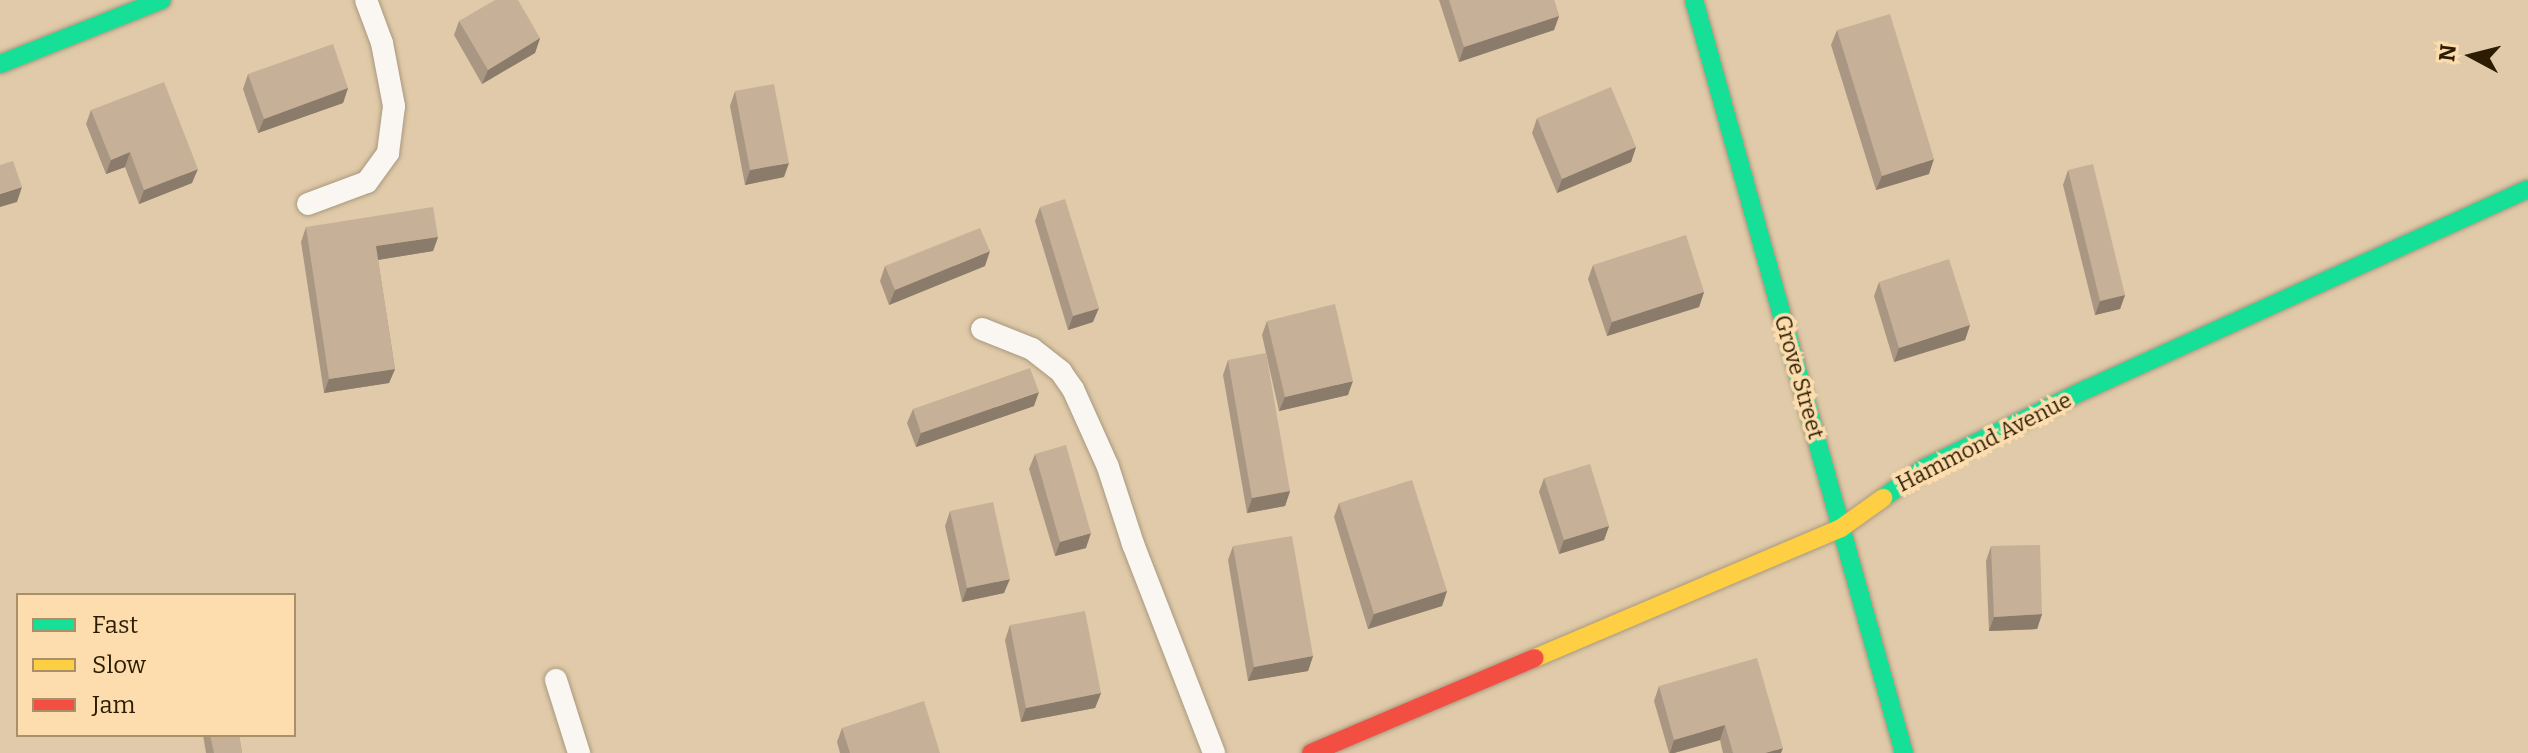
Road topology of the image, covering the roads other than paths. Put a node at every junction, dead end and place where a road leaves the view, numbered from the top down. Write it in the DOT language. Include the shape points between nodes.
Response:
graph roads {
  1 [pos="81,0"];
  2 [pos="162,0"];
  3 [pos="366,0"];
  4 [pos="1694,0"];
  5 [pos="92,29"];
  6 [pos="0,64"];
  7 [pos="2528,189"];
  8 [pos="308,204"];
  9 [pos="982,329"];
  10 [pos="1841,528"];
  11 [pos="556,680"];
  12 [pos="579,753"];
  13 [pos="1214,753"];
  14 [pos="1311,753"];
  15 [pos="1904,753"];
  1 -- 5 [label="lane"];
  2 -- 5 [label="street"];
  3 -- 8 [label="lane" via="382,43 394,106 388,153 367,182"];
  4 -- 10 [label="street, Grove Street"];
  5 -- 6 [label="street"];
  7 -- 10 [label="street, Hammond Avenue" via="1924,468"];
  9 -- 13 [label="lane" via="1032,349 1073,389 1108,467"];
  10 -- 14 [label="street, Hammond Avenue"];
  10 -- 15 [label="street, Grove Street"];
  11 -- 12 [label="lane"];
}
